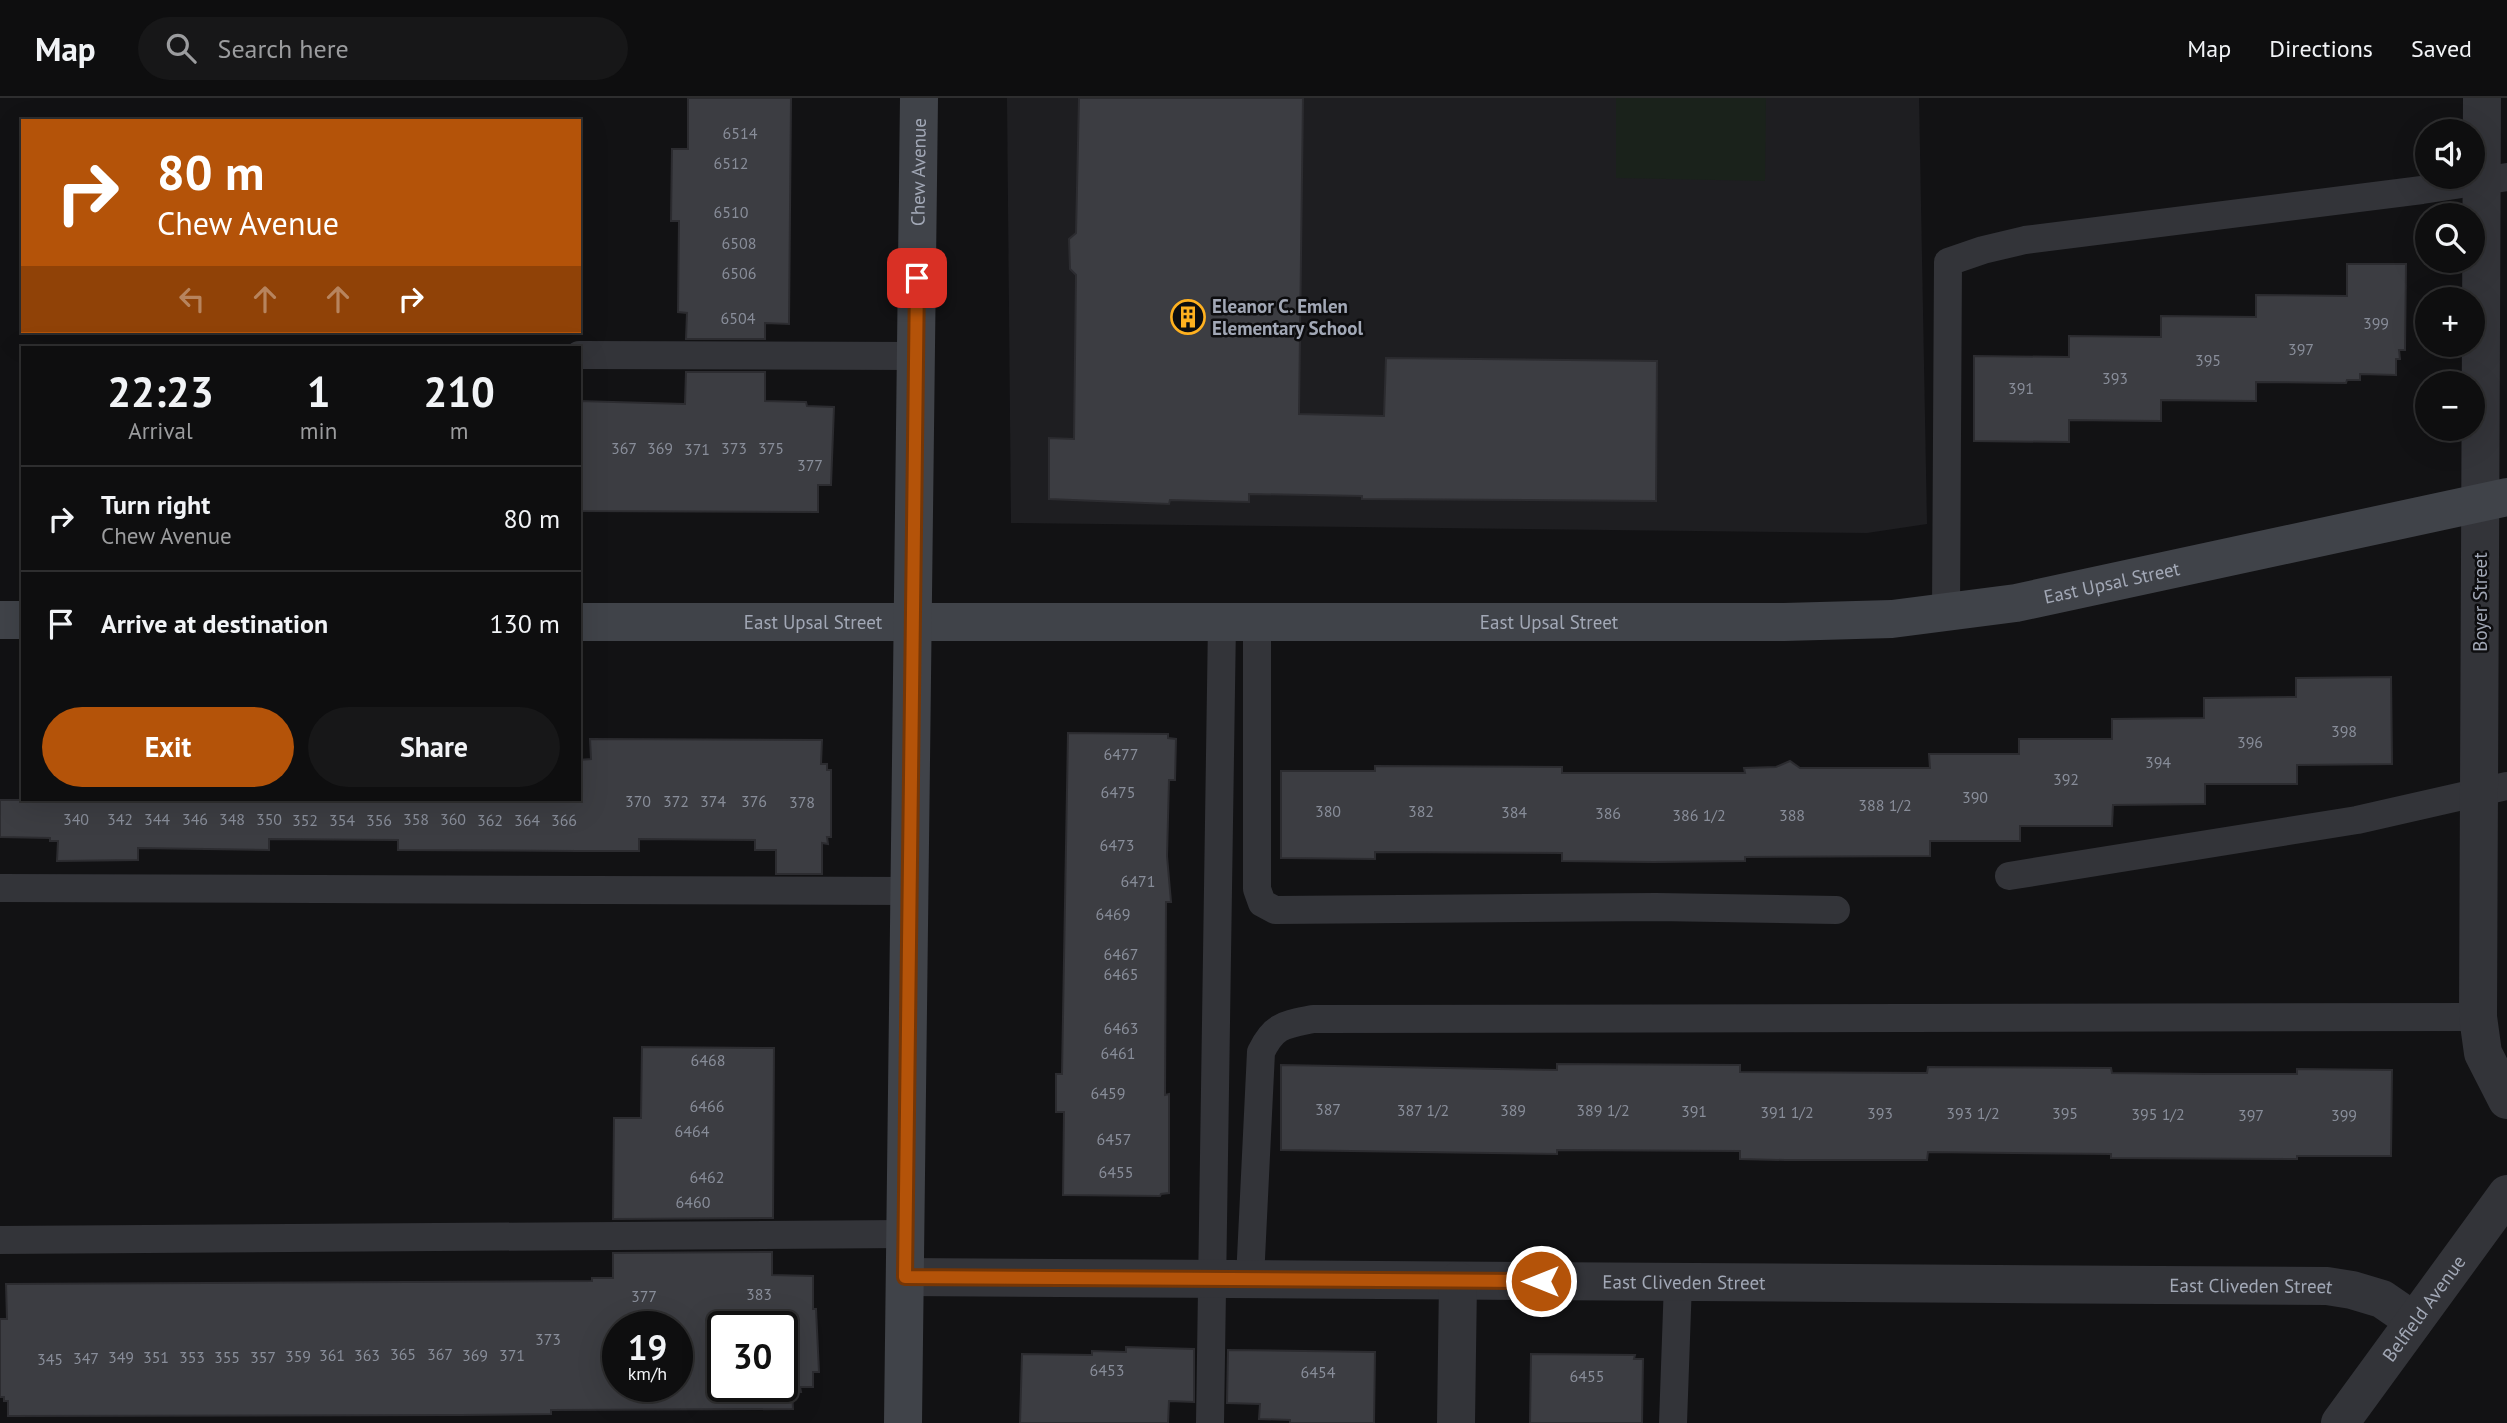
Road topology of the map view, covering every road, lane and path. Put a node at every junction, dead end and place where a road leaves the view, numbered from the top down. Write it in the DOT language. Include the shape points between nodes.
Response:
graph roads {
  1 [pos="919,98"];
  2 [pos="2482,98"];
  3 [pos="2494,179"];
  4 [pos="581,355"];
  5 [pos="917,356"];
  6 [pos="2494,499"];
  7 [pos="1946,613"];
  8 [pos="0,620"];
  9 [pos="21,620"];
  10 [pos="1239,621"];
  11 [pos="581,622"];
  12 [pos="914,623"];
  13 [pos="2493,789"];
  14 [pos="2009,876"];
  15 [pos="0,888"];
  16 [pos="911,891"];
  17 [pos="1836,909"];
  18 [pos="2478,1017"];
  19 [pos="2507,1100"];
  20 [pos="2507,1194"];
  21 [pos="905,1234"];
  22 [pos="0,1240"];
  23 [pos="905,1277"];
  24 [pos="1211,1279"];
  25 [pos="1250,1279"];
  26 [pos="1458,1281"];
  27 [pos="1678,1282"];
  28 [pos="2414,1321"];
  29 [pos="903,1423"];
  30 [pos="1210,1423"];
  31 [pos="1457,1423"];
  32 [pos="1673,1423"];
  33 [pos="2340,1423"];
  1 -- 5 [label="street, Chew Avenue"];
  2 -- 3 [label="street, Boyer Street"];
  3 -- 6 [label="street, Boyer Street"];
  3 -- 7 [label="lane" via="2025,240 1948,262"];
  4 -- 5 [label="lane"];
  5 -- 12 [label="street, Chew Avenue"];
  6 -- 7 [label="street, East Upsal Street" via="2016,603"];
  6 -- 13 [label="street, Boyer Street"];
  7 -- 10 [label="street, East Upsal Street" via="1784,622"];
  8 -- 9 [label="street"];
  10 -- 12 [label="street, East Upsal Street"];
  10 -- 17 [label="lane" via="1257,889 1262,903 1275,910"];
  10 -- 24 [label="lane"];
  11 -- 12 [label="street, East Upsal Street"];
  12 -- 16 [label="street, Chew Avenue"];
  13 -- 14 [label="lane" via="2357,820"];
  13 -- 18 [label="street, Boyer Street"];
  15 -- 16 [label="lane"];
  16 -- 21 [label="street, Chew Avenue"];
  18 -- 19 [label="street, Boyer Street" via="2483,1053"];
  18 -- 25 [label="lane" via="1312,1019 1285,1024 1269,1035 1261,1052"];
  20 -- 28 [label="street, Belfield Avenue"];
  21 -- 22 [label="lane"];
  21 -- 23 [label="street, Chew Avenue"];
  23 -- 24 [label="street, East Cliveden Street"];
  23 -- 29 [label="street, Chew Avenue"];
  24 -- 25 [label="street, East Cliveden Street"];
  24 -- 30 [label="lane"];
  25 -- 26 [label="street, East Cliveden Street"];
  26 -- 27 [label="street, East Cliveden Street"];
  26 -- 31 [label="street"];
  27 -- 28 [label="street, East Cliveden Street" via="2327,1286 2382,1299"];
  27 -- 32 [label="lane"];
  28 -- 33 [label="street, Belfield Avenue"];
}
